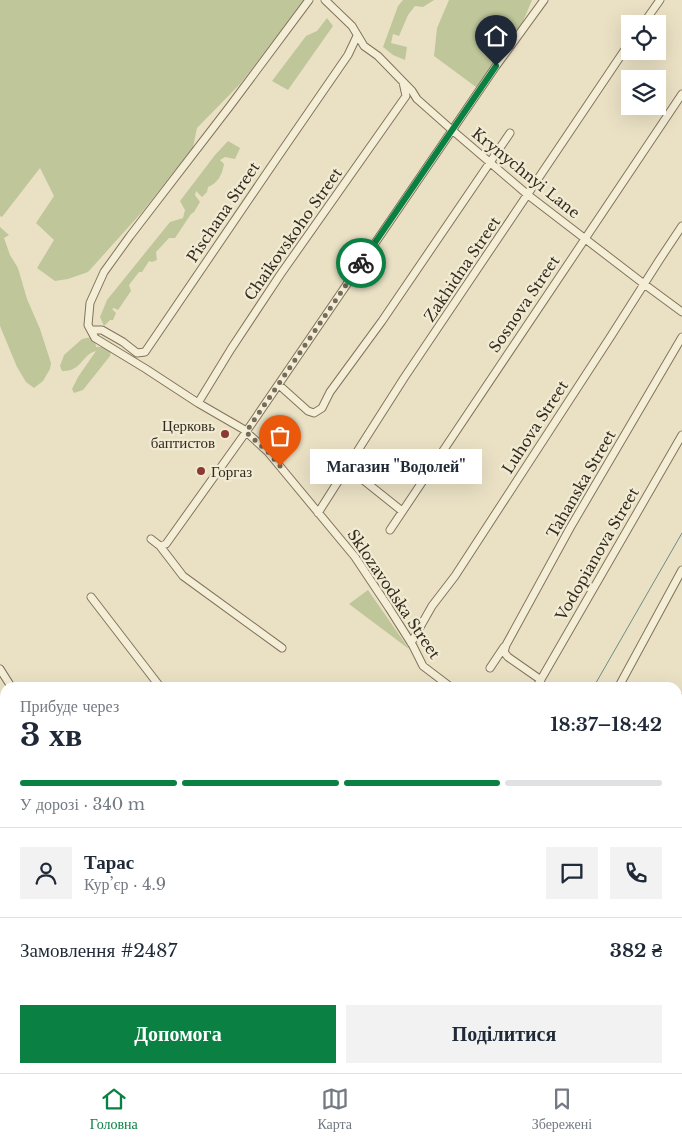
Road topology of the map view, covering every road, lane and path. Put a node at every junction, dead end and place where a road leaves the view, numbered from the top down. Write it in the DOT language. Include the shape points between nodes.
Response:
graph roads {
  1 [pos="310,0"];
  2 [pos="325,0"];
  3 [pos="544,0"];
  4 [pos="660,0"];
  5 [pos="649,15"];
  6 [pos="357,36"];
  7 [pos="364,46"];
  8 [pos="352,47"];
  9 [pos="621,56"];
  10 [pos="403,82"];
  11 [pos="682,94"];
  12 [pos="406,96"];
  13 [pos="417,99"];
  14 [pos="452,130"];
  15 [pos="510,133"];
  16 [pos="490,162"];
  17 [pos="528,195"];
  18 [pos="682,226"];
  19 [pos="585,238"];
  20 [pos="644,284"];
  21 [pos="682,312"];
  22 [pos="89,327"];
  23 [pos="682,337"];
  24 [pos="279,385"];
  25 [pos="198,403"];
  26 [pos="246,432"];
  27 [pos="682,435"];
  28 [pos="347,467"];
  29 [pos="402,511"];
  30 [pos="318,513"];
  31 [pos="390,530"];
  32 [pos="151,540"];
  33 [pos="160,546"];
  34 [pos="682,570"];
  35 [pos="91,597"];
  36 [pos="411,643"];
  37 [pos="506,645"];
  38 [pos="282,648"];
  39 [pos="490,668"];
  40 [pos="0,669"];
  41 [pos="541,680"];
  42 [pos="8,682"];
  43 [pos="156,682"];
  44 [pos="444,682"];
  45 [pos="621,682"];
  1 -- 22 [label="street" via="104,272 90,303"];
  2 -- 6 [label="street, Krynychnyi Lane" via="352,26"];
  3 -- 14 [label="street"];
  4 -- 5 [label="street"];
  6 -- 7 [label="street, Krynychnyi Lane"];
  6 -- 8 [label="street, Pischana Street"];
  7 -- 8 [label="street"];
  7 -- 10 [label="street, Krynychnyi Lane"];
  8 -- 22 [label="street, Pischana Street" via="145,352 137,353 102,330"];
  9 -- 17 [label="street, Zakhidna Street"];
  10 -- 12 [label="street"];
  10 -- 13 [label="street, Krynychnyi Lane"];
  11 -- 19 [label="street, Sosnova Street"];
  12 -- 13 [label="street"];
  12 -- 25 [label="street, Chaikovskoho Street" via="269,291"];
  13 -- 14 [label="street, Krynychnyi Lane"];
  14 -- 16 [label="street, Krynychnyi Lane"];
  14 -- 24 [label="street"];
  15 -- 16 [label="street"];
  16 -- 17 [label="street, Krynychnyi Lane"];
  16 -- 24 [label="street" via="322,408 314,413 308,411"];
  17 -- 19 [label="street, Krynychnyi Lane"];
  17 -- 28 [label="street, Zakhidna Street"];
  18 -- 20 [label="street, Luhova Street"];
  19 -- 20 [label="street, Krynychnyi Lane"];
  19 -- 29 [label="street, Sosnova Street"];
  20 -- 21 [label="street, Krynychnyi Lane"];
  20 -- 36 [label="street, Luhova Street" via="455,576 432,606"];
  22 -- 25 [label="street, Sklozavodska Street" via="95,338"];
  23 -- 37 [label="street, Tahanska Street"];
  24 -- 26 [label="street"];
  25 -- 26 [label="street, Sklozavodska Street"];
  26 -- 30 [label="street, Sklozavodska Street" via="268,452"];
  26 -- 33 [label="street" via="166,544"];
  27 -- 41 [label="street, Vodopianova Street"];
  28 -- 29 [label="street"];
  28 -- 30 [label="street, Zakhidna Street"];
  29 -- 31 [label="street, Sosnova Street"];
  30 -- 36 [label="street, Sklozavodska Street" via="355,557"];
  32 -- 33 [label="street"];
  33 -- 38 [label="street" via="184,576"];
  34 -- 45 [label="street"];
  35 -- 43 [label="street"];
  36 -- 44 [label="street, Sklozavodska Street" via="424,666"];
  37 -- 39 [label="street, Tahanska Street"];
  37 -- 41 [label="street" via="504,652 508,657"];
  40 -- 42 [label="street"];
}
